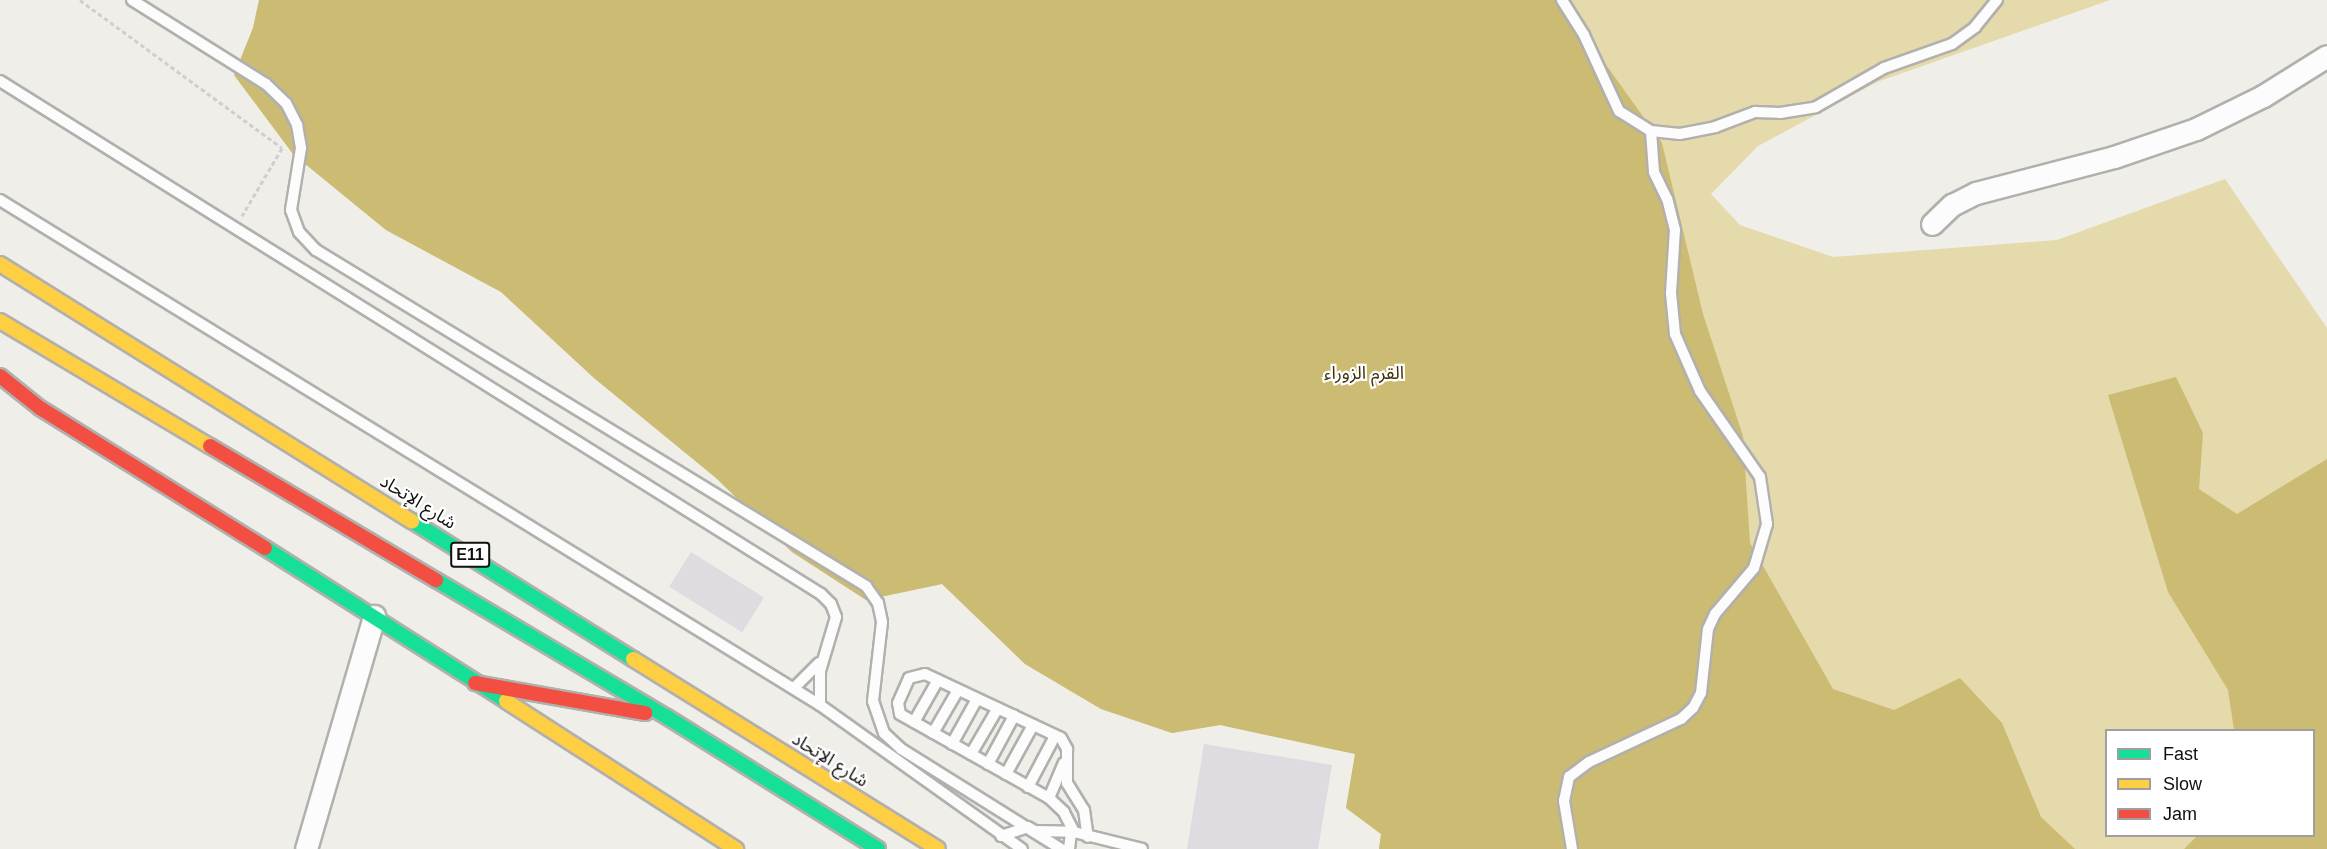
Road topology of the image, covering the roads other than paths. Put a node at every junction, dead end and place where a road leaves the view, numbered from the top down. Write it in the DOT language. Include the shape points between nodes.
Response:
graph roads {
  1 [pos="132,0"];
  2 [pos="1562,0"];
  3 [pos="1997,0"];
  4 [pos="2326,58"];
  5 [pos="0,81"];
  6 [pos="1651,131"];
  7 [pos="0,200"];
  8 [pos="1932,224"];
  9 [pos="0,264"];
  10 [pos="0,321"];
  11 [pos="0,376"];
  12 [pos="375,616"];
  13 [pos="826,652"];
  14 [pos="938,680"];
  15 [pos="475,683"];
  16 [pos="794,688"];
  17 [pos="958,690"];
  18 [pos="977,699"];
  19 [pos="820,705"];
  20 [pos="998,708"];
  21 [pos="1014,716"];
  22 [pos="668,717"];
  23 [pos="914,722"];
  24 [pos="1033,725"];
  25 [pos="933,733"];
  26 [pos="1056,736"];
  27 [pos="952,744"];
  28 [pos="971,754"];
  29 [pos="1068,755"];
  30 [pos="988,764"];
  31 [pos="1006,774"];
  32 [pos="1028,787"];
  33 [pos="1049,798"];
  34 [pos="1028,827"];
  35 [pos="1072,832"];
  36 [pos="1001,836"];
  37 [pos="1088,837"];
  38 [pos="306,849"];
  39 [pos="736,849"];
  40 [pos="878,849"];
  41 [pos="938,849"];
  42 [pos="1022,849"];
  43 [pos="1061,849"];
  44 [pos="1069,849"];
  45 [pos="1142,849"];
  46 [pos="1572,849"];
  1 -- 34 [label="lane" via="266,84 286,103 297,125 301,148 291,210 300,232 316,250 866,586 878,603 882,622 873,701 884,733 901,749"];
  2 -- 6 [label="lane" via="1588,44 1611,101 1629,120"];
  3 -- 6 [label="lane" via="1975,27 1952,44 1884,68 1816,107 1780,113 1755,112 1698,131"];
  4 -- 8 [label="street" via="2263,96 2196,129 2114,158 1976,193 1952,205"];
  5 -- 13 [label="lane" via="821,594 836,617"];
  6 -- 46 [label="lane" via="1654,172 1668,199 1675,230 1671,293 1675,334 1700,391 1760,477 1767,524 1754,568 1715,614 1708,629 1703,644 1701,693 1693,708 1681,719 1589,762 1569,777 1564,801"];
  7 -- 16 [label="lane"];
  9 -- 41 [label="main road, شارع الإتحاد / E11"];
  10 -- 22 [label="main road, E11"];
  11 -- 12 [label="main road" via="40,408"];
  12 -- 15 [label="main road"];
  12 -- 38 [label="street"];
  13 -- 16 [label="lane"];
  13 -- 19 [label="lane" via="820,670"];
  14 -- 17 [label="lane"];
  14 -- 23 [label="lane"];
  14 -- 23 [label="lane" via="921,673 909,678 897,706 900,714"];
  15 -- 22 [label="main road"];
  15 -- 39 [label="main road"];
  16 -- 19 [label="lane"];
  17 -- 18 [label="lane"];
  17 -- 25 [label="lane"];
  18 -- 20 [label="lane"];
  18 -- 27 [label="lane"];
  19 -- 36 [label="lane"];
  20 -- 21 [label="lane"];
  20 -- 28 [label="lane"];
  21 -- 24 [label="lane"];
  21 -- 30 [label="lane"];
  22 -- 40 [label="main road, E11"];
  23 -- 25 [label="lane"];
  24 -- 26 [label="lane"];
  24 -- 31 [label="lane"];
  25 -- 27 [label="lane"];
  26 -- 29 [label="lane" via="1065,743"];
  26 -- 32 [label="lane"];
  27 -- 28 [label="lane"];
  28 -- 30 [label="lane"];
  29 -- 33 [label="lane"];
  29 -- 37 [label="lane" via="1067,783 1084,810"];
  30 -- 31 [label="lane"];
  31 -- 32 [label="lane"];
  32 -- 33 [label="lane"];
  33 -- 35 [label="lane" via="1064,812"];
  34 -- 35 [label="lane" via="1035,831"];
  34 -- 36 [label="lane"];
  34 -- 43 [label="lane"];
  35 -- 37 [label="lane"];
  35 -- 44 [label="lane"];
  36 -- 42 [label="lane"];
  37 -- 45 [label="lane"];
}
